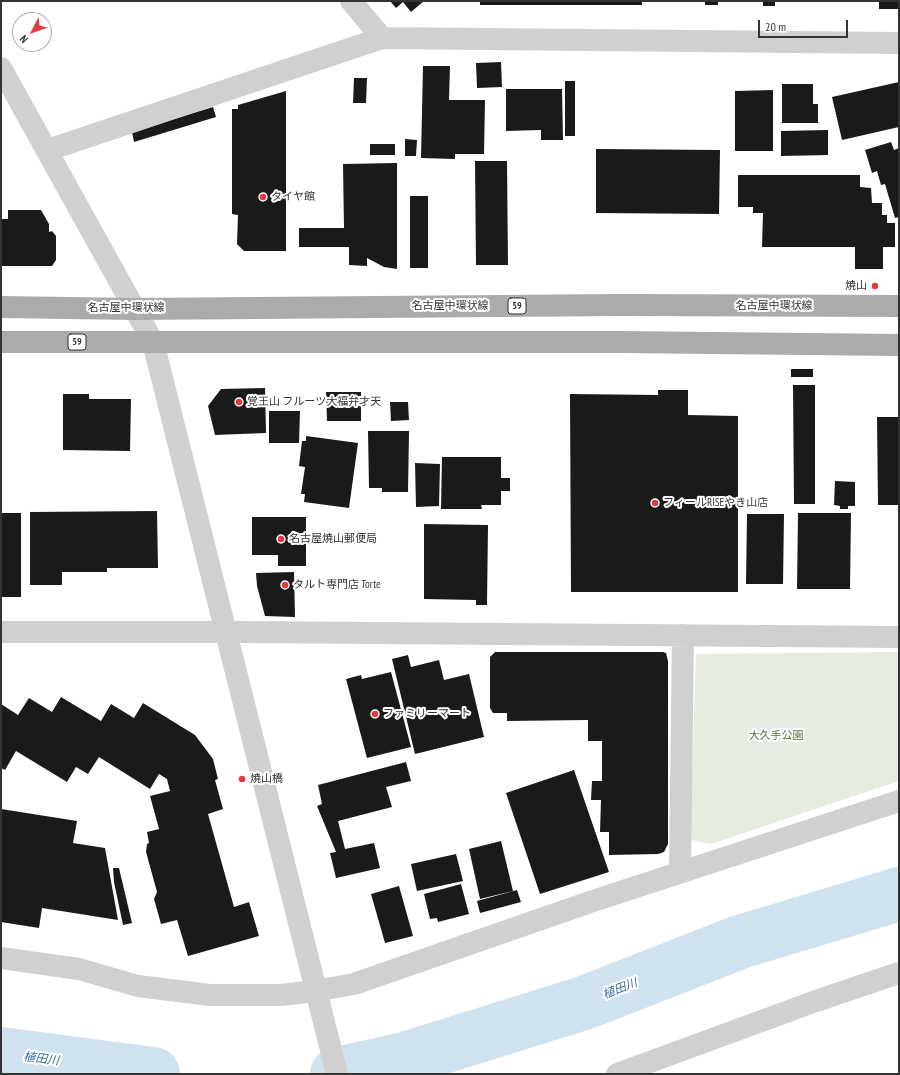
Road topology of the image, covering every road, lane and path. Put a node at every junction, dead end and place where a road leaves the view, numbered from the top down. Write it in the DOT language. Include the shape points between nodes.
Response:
graph roads {
  1 [pos="351,1"];
  2 [pos="382,38"];
  3 [pos="899,43"];
  4 [pos="1,68"];
  5 [pos="48,150"];
  6 [pos="899,306"];
  7 [pos="1,308"];
  8 [pos="134,309"];
  9 [pos="1,342"];
  10 [pos="153,342"];
  11 [pos="899,345"];
  12 [pos="1,632"];
  13 [pos="224,632"];
  14 [pos="683,635"];
  15 [pos="899,637"];
  16 [pos="899,801"];
  17 [pos="680,872"];
  18 [pos="1,958"];
  19 [pos="899,973"];
  20 [pos="316,992"];
  21 [pos="337,1074"];
  22 [pos="617,1074"];
  1 -- 2 [label="street"];
  2 -- 3 [label="street"];
  2 -- 5 [label="street"];
  4 -- 5 [label="street"];
  5 -- 8 [label="street"];
  6 -- 8 [label="main road, 名古屋中環状線 / 59" via="613,305"];
  7 -- 8 [label="main road, 名古屋中環状線 / 59"];
  8 -- 10 [label="street"];
  9 -- 10 [label="main road, 59"];
  10 -- 11 [label="main road, 59"];
  10 -- 13 [label="street"];
  12 -- 13 [label="street"];
  13 -- 14 [label="street"];
  13 -- 20 [label="street"];
  14 -- 15 [label="street"];
  14 -- 17 [label="street"];
  16 -- 17 [label="street"];
  17 -- 20 [label="street" via="354,984"];
  18 -- 20 [label="street" via="79,969 138,986 210,995 281,995"];
  19 -- 22 [label="street"];
  20 -- 21 [label="street"];
}
